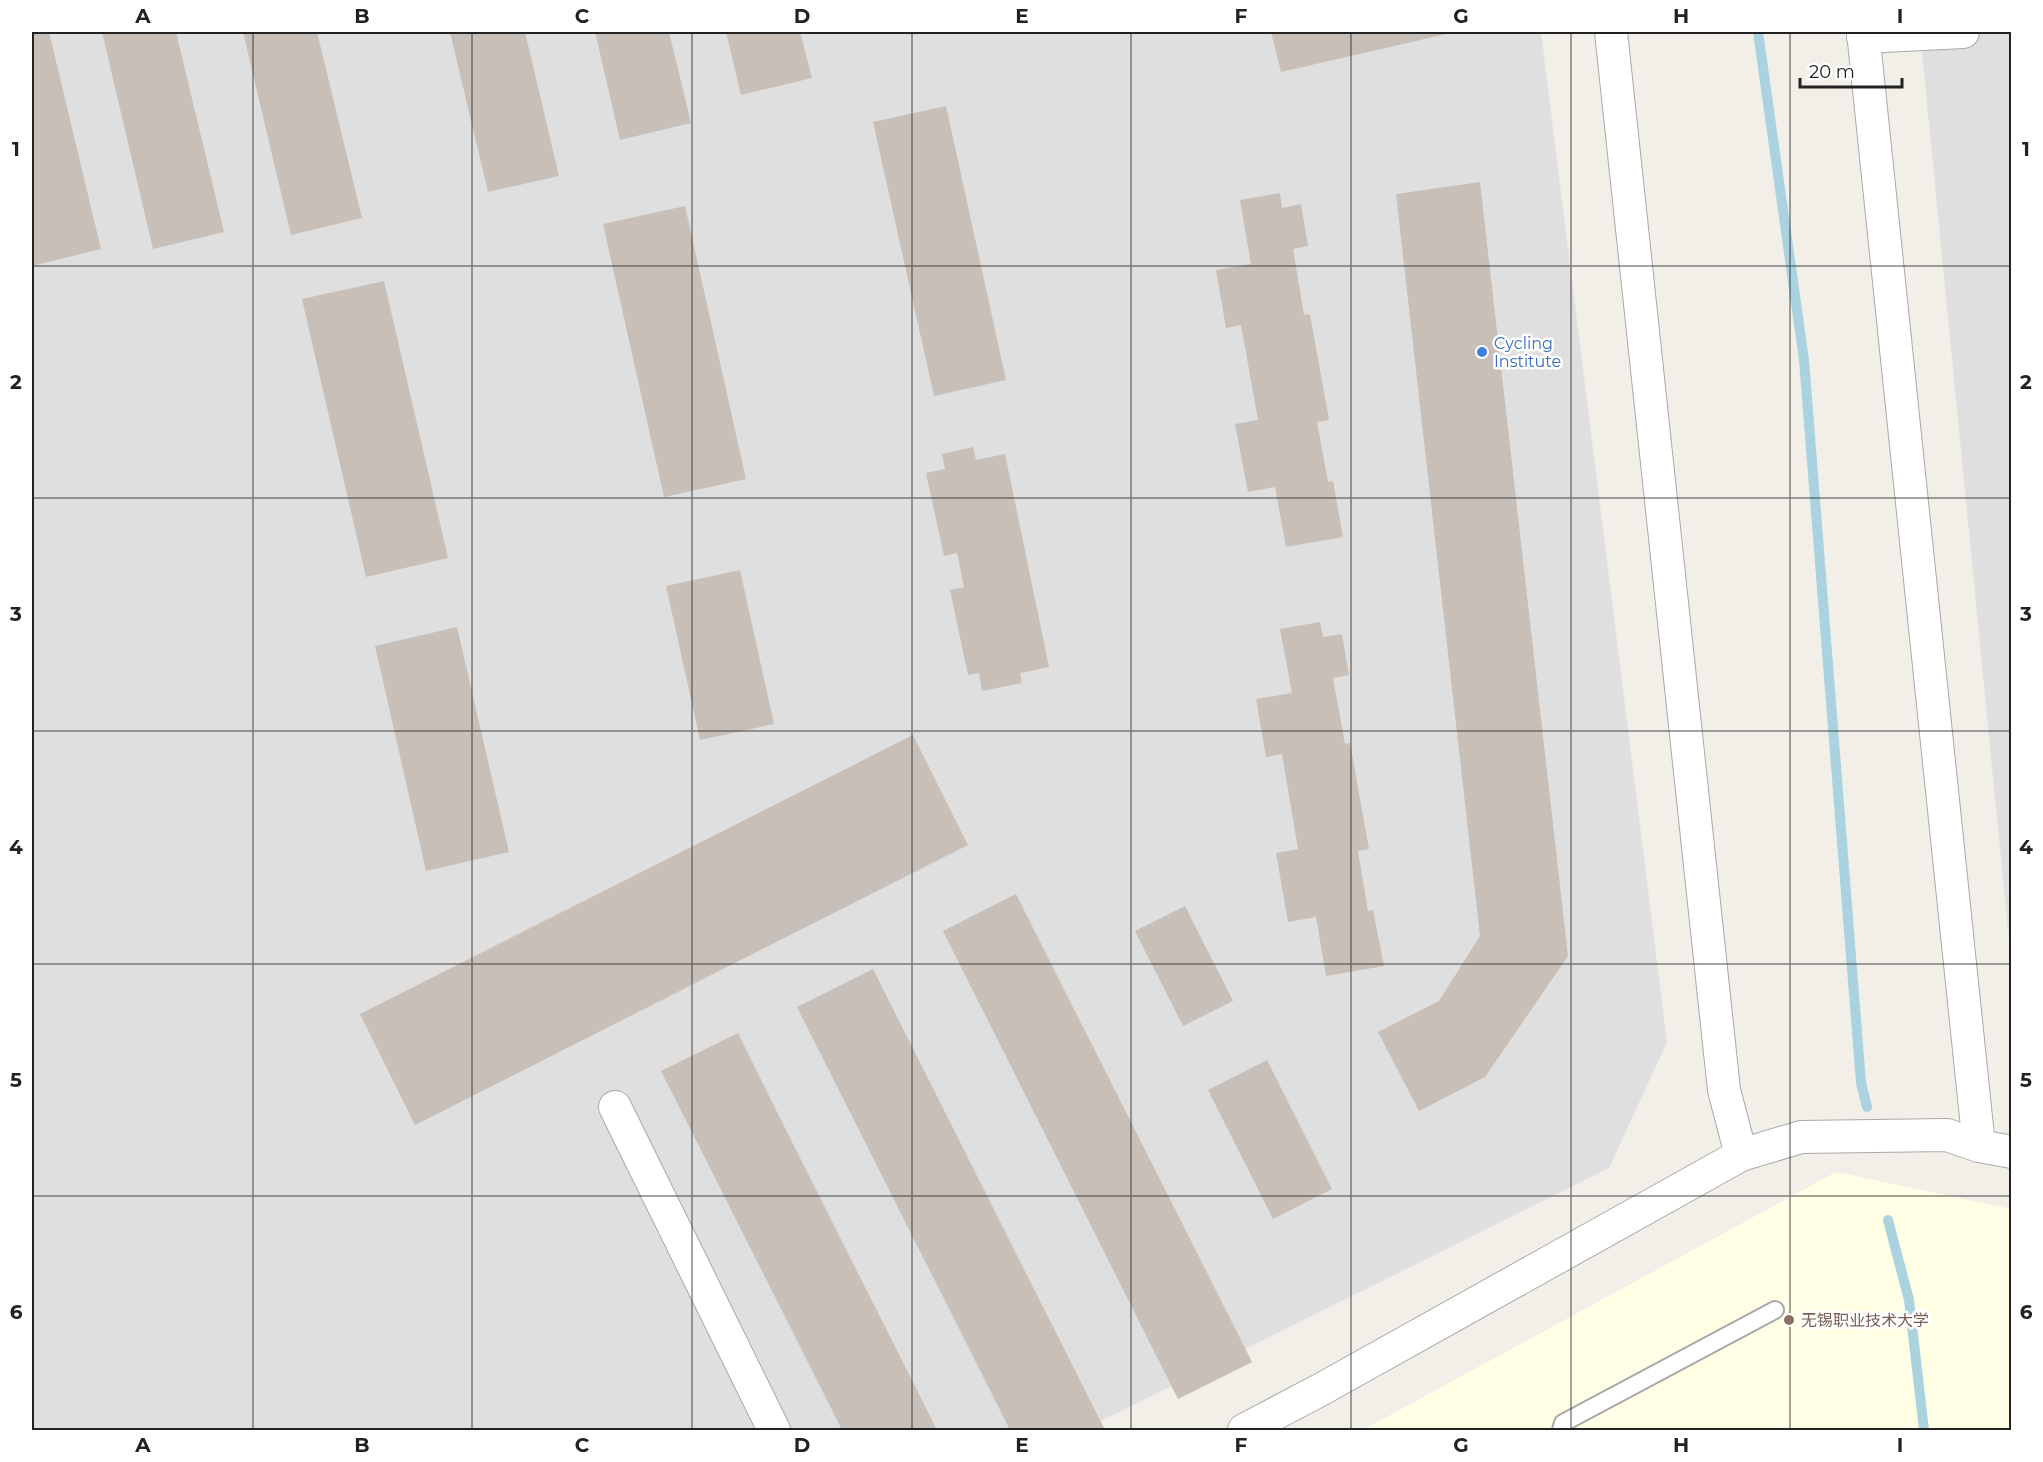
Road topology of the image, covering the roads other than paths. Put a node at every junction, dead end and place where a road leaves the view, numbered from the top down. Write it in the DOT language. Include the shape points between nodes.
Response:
graph roads {
  1 [pos="1611,32"];
  2 [pos="1963,32"];
  3 [pos="1863,34"];
  4 [pos="615,1107"];
  5 [pos="1978,1146"];
  6 [pos="2012,1152"];
  7 [pos="1741,1155"];
  8 [pos="1775,1311"];
  9 [pos="774,1431"];
  10 [pos="1244,1431"];
  11 [pos="1561,1431"];
  1 -- 7 [label="street" via="1724,1090"];
  2 -- 3 [label="street"];
  3 -- 5 [label="street"];
  4 -- 9 [label="street"];
  5 -- 6 [label="street"];
  5 -- 7 [label="street" via="1947,1135 1801,1137"];
  7 -- 10 [label="street"];
  8 -- 11 [label="lane" via="1563,1423"];
}
